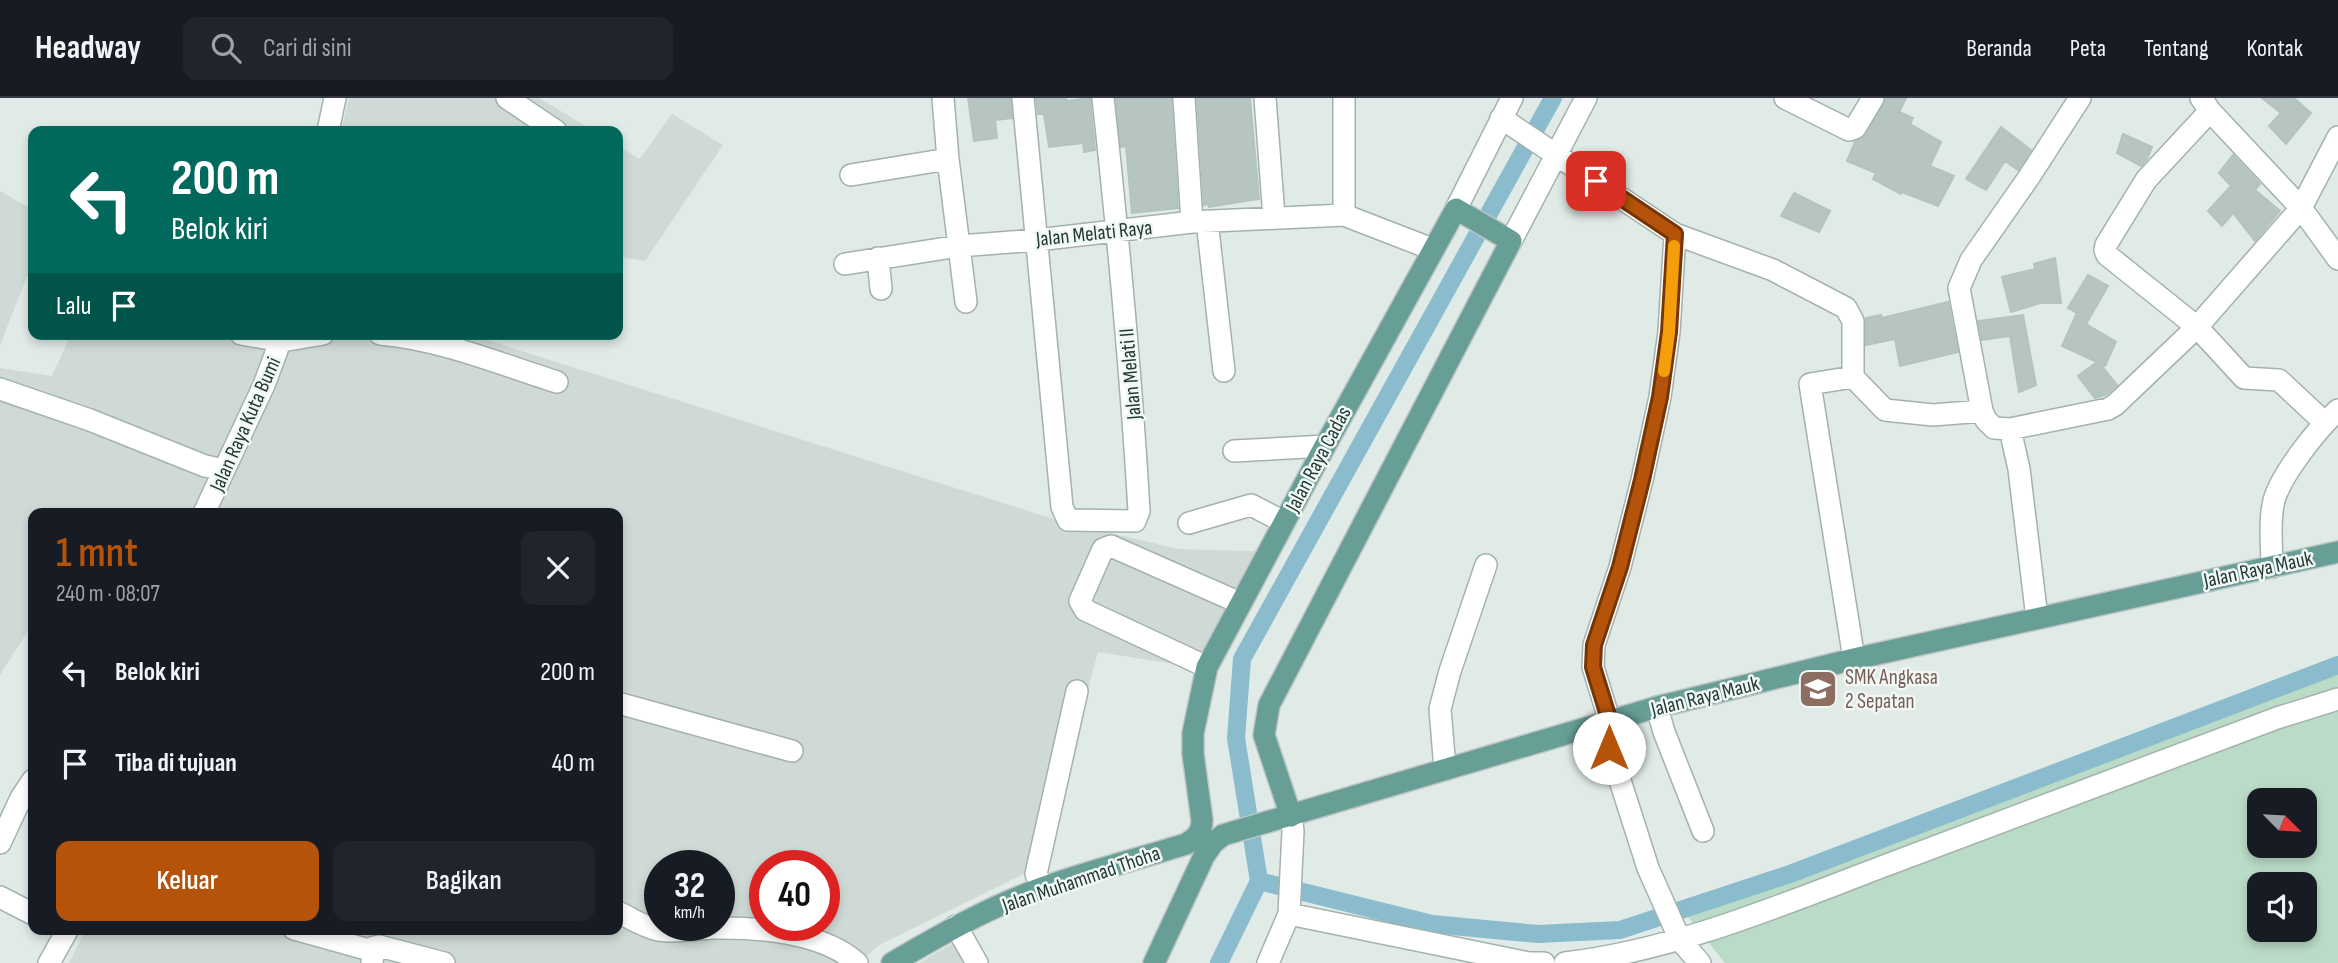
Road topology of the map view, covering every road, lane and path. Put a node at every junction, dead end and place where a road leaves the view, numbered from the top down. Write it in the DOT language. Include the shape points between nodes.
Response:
graph roads {
  1 [pos="335,98"];
  2 [pos="507,98"];
  3 [pos="943,98"];
  4 [pos="1023,98"];
  5 [pos="1103,98"];
  6 [pos="1184,98"];
  7 [pos="1265,98"];
  8 [pos="1345,98"];
  9 [pos="1512,98"];
  10 [pos="1587,98"];
  11 [pos="1785,98"];
  12 [pos="1873,98"];
  13 [pos="2080,98"];
  14 [pos="2205,105"];
  15 [pos="1501,118"];
  16 [pos="329,126"];
  17 [pos="549,126"];
  18 [pos="2338,137"];
  19 [pos="1553,153"];
  20 [pos="948,159"];
  21 [pos="851,175"];
  22 [pos="2301,208"];
  23 [pos="1462,213"];
  24 [pos="1344,215"];
  25 [pos="1274,217"];
  26 [pos="1200,222"];
  27 [pos="1118,231"];
  28 [pos="1675,234"];
  29 [pos="1506,239"];
  30 [pos="1037,240"];
  31 [pos="959,246"];
  32 [pos="1432,249"];
  33 [pos="878,258"];
  34 [pos="2338,259"];
  35 [pos="845,264"];
  36 [pos="881,289"];
  37 [pos="966,302"];
  38 [pos="2197,327"];
  39 [pos="281,340"];
  40 [pos="414,340"];
  41 [pos="1224,370"];
  42 [pos="1853,377"];
  43 [pos="557,382"];
  44 [pos="0,388"];
  45 [pos="1982,411"];
  46 [pos="2331,416"];
  47 [pos="2010,429"];
  48 [pos="1325,446"];
  49 [pos="1234,452"];
  50 [pos="224,470"];
  51 [pos="206,508"];
  52 [pos="1284,522"];
  53 [pos="1189,523"];
  54 [pos="2338,551"];
  55 [pos="1486,565"];
  56 [pos="2272,566"];
  57 [pos="1240,603"];
  58 [pos="2037,618"];
  59 [pos="1854,659"];
  60 [pos="1207,667"];
  61 [pos="1077,691"];
  62 [pos="2338,699"];
  63 [pos="623,704"];
  64 [pos="1657,707"];
  65 [pos="1606,723"];
  66 [pos="792,751"];
  67 [pos="1445,769"];
  68 [pos="28,790"];
  69 [pos="1287,822"];
  70 [pos="1703,831"];
  71 [pos="1197,837"];
  72 [pos="0,843"];
  73 [pos="1043,888"];
  74 [pos="0,897"];
  75 [pos="1289,905"];
  76 [pos="28,911"];
  77 [pos="623,914"];
  78 [pos="956,926"];
  79 [pos="1677,932"];
  80 [pos="64,935"];
  81 [pos="311,935"];
  82 [pos="372,957"];
  83 [pos="50,963"];
  84 [pos="444,963"];
  85 [pos="857,963"];
  86 [pos="892,963"];
  87 [pos="977,963"];
  88 [pos="1154,963"];
  89 [pos="1268,963"];
  90 [pos="1529,963"];
  91 [pos="1544,963"];
  92 [pos="1565,963"];
  93 [pos="1700,963"];
  1 -- 16 [label="street"];
  2 -- 17 [label="street"];
  3 -- 20 [label="street"];
  4 -- 30 [label="street"];
  5 -- 27 [label="street, Jalan Melati II"];
  6 -- 26 [label="street"];
  7 -- 25 [label="street"];
  8 -- 24 [label="street"];
  9 -- 15 [label="street, Jalan Raya Cadas"];
  10 -- 19 [label="street"];
  11 -- 12 [label="street" via="1849,130 1855,128"];
  13 -- 45 [label="street" via="1970,260 1959,288"];
  14 -- 22 [label="street"];
  14 -- 38 [label="street" via="2146,180 2105,250"];
  15 -- 19 [label="street"];
  15 -- 23 [label="street, Jalan Raya Cadas"];
  18 -- 22 [label="street"];
  19 -- 28 [label="street"];
  19 -- 29 [label="street"];
  20 -- 21 [label="street"];
  20 -- 31 [label="street"];
  22 -- 34 [label="street"];
  22 -- 38 [label="street"];
  23 -- 29 [label="main road"];
  23 -- 32 [label="main road, Jalan Raya Cadas"];
  24 -- 25 [label="street, Jalan Melati Raya"];
  24 -- 32 [label="street"];
  25 -- 26 [label="street, Jalan Melati Raya"];
  26 -- 27 [label="street, Jalan Melati Raya"];
  26 -- 41 [label="street"];
  27 -- 30 [label="street, Jalan Melati Raya"];
  27 -- 30 [label="street, Jalan Melati II" via="1134,425 1139,511 1135,521 1068,520 1062,507"];
  28 -- 42 [label="street" via="1773,270 1846,308 1853,321"];
  28 -- 65 [label="street" via="1660,397 1623,554 1594,645 1593,667"];
  29 -- 69 [label="main road" via="1269,705 1264,734"];
  30 -- 31 [label="street, Jalan Melati Raya"];
  31 -- 33 [label="street, Jalan Melati Raya"];
  31 -- 37 [label="street"];
  32 -- 48 [label="main road, Jalan Raya Cadas"];
  33 -- 35 [label="street, Jalan Melati Raya"];
  33 -- 36 [label="street"];
  38 -- 46 [label="street" via="2244,378 2279,380"];
  38 -- 47 [label="street" via="2108,409"];
  39 -- 50 [label="street, Jalan Raya Kuta Bumi"];
  40 -- 43 [label="street"];
  42 -- 45 [label="street" via="1885,410 1933,415"];
  42 -- 59 [label="street" via="1810,384"];
  44 -- 50 [label="street"];
  45 -- 47 [label="street" via="1994,428"];
  46 -- 56 [label="street" via="2277,491"];
  47 -- 58 [label="street"];
  48 -- 49 [label="street"];
  48 -- 52 [label="main road, Jalan Raya Cadas"];
  50 -- 51 [label="street, Jalan Raya Kuta Bumi"];
  52 -- 53 [label="street" via="1251,505"];
  52 -- 57 [label="main road, Jalan Raya Cadas"];
  54 -- 56 [label="main road, Jalan Raya Mauk"];
  55 -- 67 [label="street" via="1440,709"];
  56 -- 58 [label="main road, Jalan Raya Mauk"];
  57 -- 60 [label="main road, Jalan Raya Cadas"];
  57 -- 60 [label="street" via="1111,546 1103,548 1080,601 1085,610"];
  58 -- 59 [label="main road, Jalan Raya Mauk"];
  59 -- 64 [label="main road, Jalan Raya Mauk"];
  60 -- 71 [label="main road, Jalan Raya Cadas" via="1193,733 1202,820"];
  61 -- 73 [label="street" via="1036,874"];
  62 -- 79 [label="street" via="1769,909"];
  63 -- 66 [label="street"];
  64 -- 65 [label="main road, Jalan Raya Mauk"];
  64 -- 70 [label="street"];
  65 -- 67 [label="main road, Jalan Raya Mauk"];
  65 -- 79 [label="street" via="1653,877"];
  67 -- 69 [label="main road, Jalan Raya Mauk"];
  68 -- 72 [label="street"];
  69 -- 75 [label="street"];
  69 -- 88 [label="main road, Jalan Raya Mauk" via="1223,835 1213,843"];
  71 -- 73 [label="main road, Jalan Muhammad Thoha"];
  73 -- 78 [label="main road, Jalan Muhammad Thoha"];
  74 -- 76 [label="street"];
  75 -- 89 [label="street"];
  75 -- 90 [label="street"];
  77 -- 85 [label="street" via="658,930 744,929 804,937 841,950"];
  78 -- 86 [label="main road, Jalan Muhammad Thoha"];
  78 -- 87 [label="street"];
  79 -- 92 [label="street" via="1603,958"];
  79 -- 93 [label="street"];
  80 -- 83 [label="street"];
  81 -- 82 [label="street"];
  82 -- 84 [label="street" via="374,947 379,946"];
  90 -- 91 [label="street"];
}
